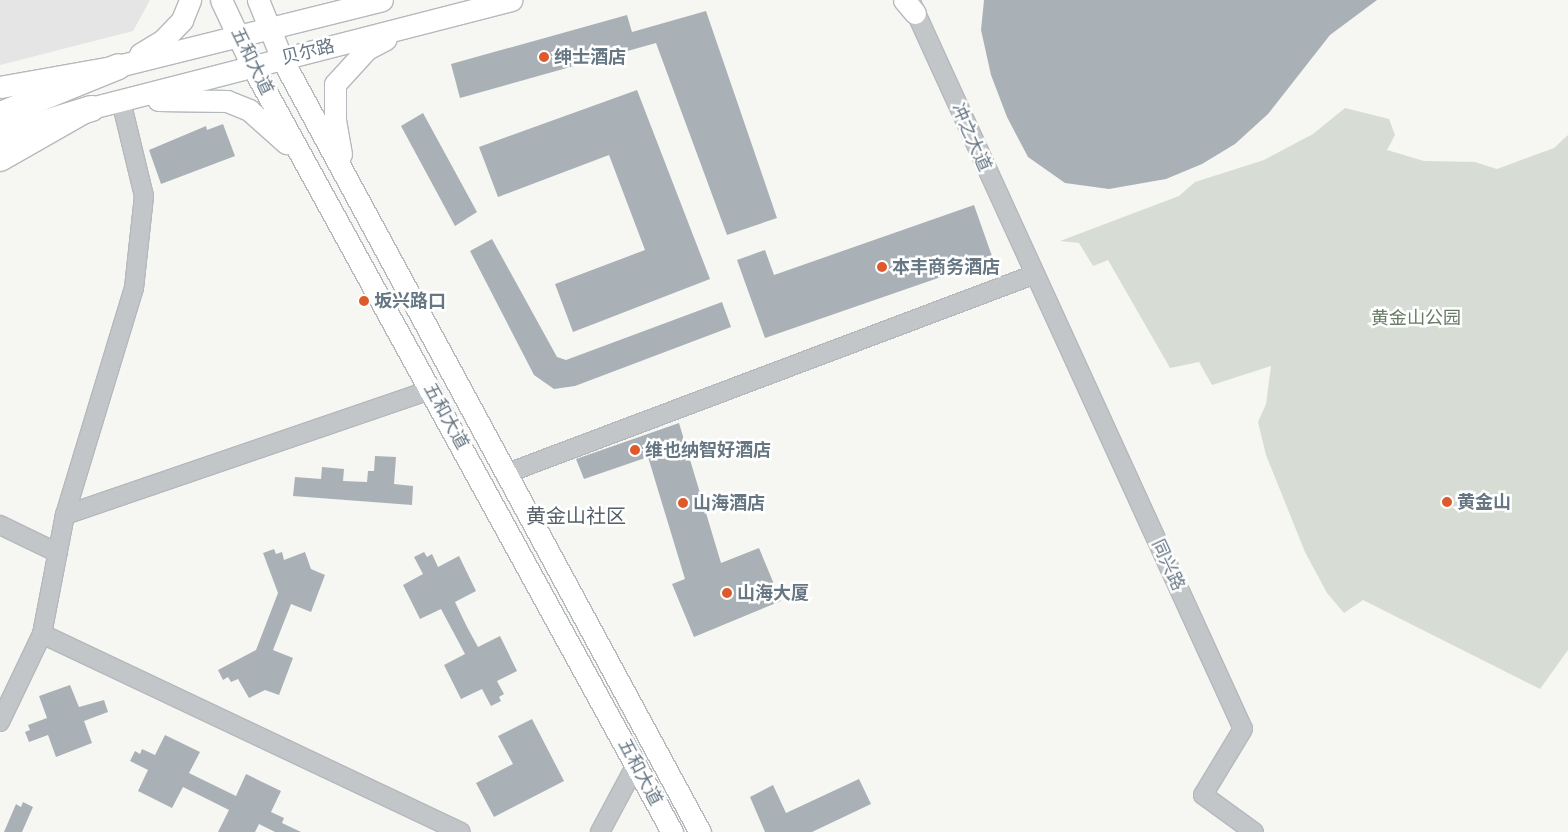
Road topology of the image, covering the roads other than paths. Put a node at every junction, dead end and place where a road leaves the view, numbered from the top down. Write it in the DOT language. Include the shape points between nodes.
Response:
graph roads {
  1 [pos="190,0"];
  2 [pos="221,0"];
  3 [pos="258,0"];
  4 [pos="382,0"];
  5 [pos="511,0"];
  6 [pos="910,3"];
  7 [pos="416,24"];
  8 [pos="272,30"];
  9 [pos="239,36"];
  10 [pos="282,59"];
  11 [pos="118,66"];
  12 [pos="252,66"];
  13 [pos="0,87"];
  14 [pos="121,101"];
  15 [pos="91,108"];
  16 [pos="0,114"];
  17 [pos="0,136"];
  18 [pos="0,160"];
  19 [pos="311,171"];
  20 [pos="344,172"];
  21 [pos="1033,275"];
  22 [pos="431,390"];
  23 [pos="505,474"];
  24 [pos="65,515"];
  25 [pos="0,525"];
  26 [pos="58,553"];
  27 [pos="42,634"];
  28 [pos="0,722"];
  29 [pos="636,765"];
  30 [pos="460,832"];
  31 [pos="600,832"];
  32 [pos="672,832"];
  33 [pos="700,832"];
  34 [pos="1254,832"];
  1 -- 11 [label="main road" via="182,20 162,41"];
  2 -- 9 [label="main road, 五和大道"];
  3 -- 8 [label="main road, 五和大道"];
  4 -- 8 [label="main road, 贝尔路"];
  5 -- 7 [label="main road, 贝尔路"];
  6 -- 21 [label="street, 冲之大道"];
  7 -- 10 [label="main road, 贝尔路"];
  7 -- 20 [label="main road" via="366,49 335,84 334,119"];
  8 -- 9 [label="main road, 贝尔路"];
  8 -- 10 [label="main road, 五和大道"];
  9 -- 11 [label="main road, 贝尔路"];
  9 -- 12 [label="main road, 五和大道"];
  10 -- 12 [label="main road, 贝尔路"];
  10 -- 20 [label="main road, 五和大道"];
  11 -- 13 [label="main road, 贝尔路"];
  11 -- 16 [label="highway"];
  12 -- 14 [label="main road, 贝尔路"];
  12 -- 19 [label="main road, 五和大道"];
  14 -- 15 [label="main road, 贝尔路"];
  14 -- 19 [label="main road" via="226,101 272,127"];
  14 -- 24 [label="street" via="144,196 134,288"];
  15 -- 17 [label="highway"];
  15 -- 18 [label="main road, 贝尔路"];
  19 -- 22 [label="main road, 五和大道"];
  20 -- 23 [label="main road, 五和大道" via="479,418"];
  21 -- 23 [label="street"];
  21 -- 34 [label="street, 同兴路" via="1244,729 1203,795"];
  22 -- 24 [label="street"];
  22 -- 29 [label="main road, 五和大道"];
  23 -- 33 [label="main road, 五和大道"];
  24 -- 26 [label="street"];
  25 -- 26 [label="street"];
  26 -- 27 [label="street"];
  27 -- 28 [label="street"];
  27 -- 30 [label="street"];
  29 -- 31 [label="street"];
  29 -- 32 [label="main road, 五和大道"];
}
